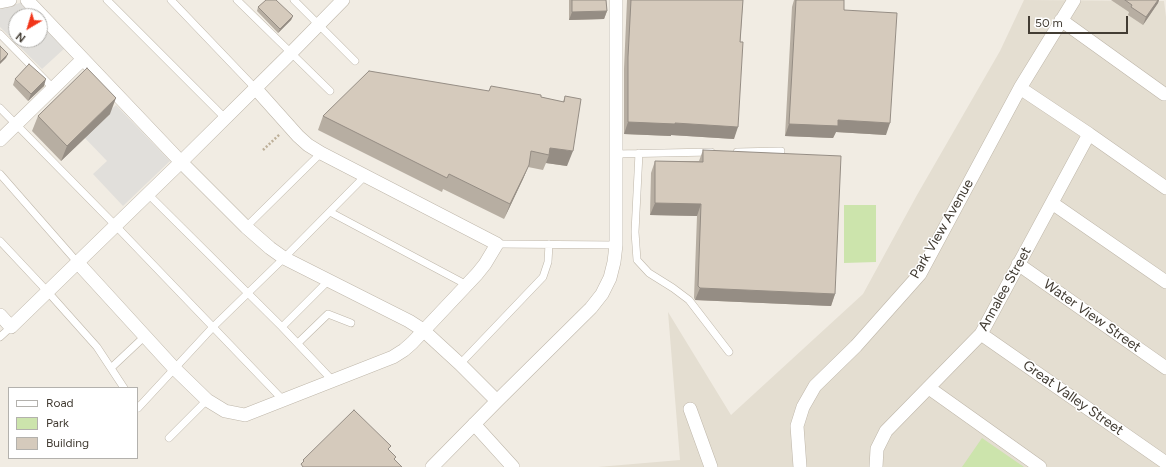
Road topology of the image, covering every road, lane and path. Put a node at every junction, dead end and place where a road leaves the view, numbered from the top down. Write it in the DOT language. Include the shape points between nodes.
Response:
graph roads {
  1 [pos="10,0"];
  2 [pos="27,0"];
  3 [pos="107,0"];
  4 [pos="171,0"];
  5 [pos="236,0"];
  6 [pos="294,0"];
  7 [pos="342,0"];
  8 [pos="616,0"];
  9 [pos="1074,0"];
  10 [pos="0,2"];
  11 [pos="1062,20"];
  12 [pos="319,25"];
  13 [pos="0,34"];
  14 [pos="290,54"];
  15 [pos="83,59"];
  16 [pos="355,62"];
  17 [pos="53,88"];
  18 [pos="256,88"];
  19 [pos="1020,88"];
  20 [pos="330,91"];
  21 [pos="1164,94"];
  22 [pos="0,108"];
  23 [pos="225,118"];
  24 [pos="16,125"];
  25 [pos="289,126"];
  26 [pos="1089,134"];
  27 [pos="0,140"];
  28 [pos="263,150"];
  29 [pos="781,151"];
  30 [pos="718,152"];
  31 [pos="726,152"];
  32 [pos="321,153"];
  33 [pos="639,153"];
  34 [pos="616,154"];
  35 [pos="181,162"];
  36 [pos="0,174"];
  37 [pos="365,176"];
  38 [pos="1166,188"];
  39 [pos="148,194"];
  40 [pos="1052,203"];
  41 [pos="330,212"];
  42 [pos="115,225"];
  43 [pos="246,227"];
  44 [pos="0,241"];
  45 [pos="497,244"];
  46 [pos="549,244"];
  47 [pos="616,245"];
  48 [pos="284,258"];
  49 [pos="78,263"];
  50 [pos="1018,264"];
  51 [pos="328,280"];
  52 [pos="1166,282"];
  53 [pos="467,285"];
  54 [pos="48,291"];
  55 [pos="248,292"];
  56 [pos="0,315"];
  57 [pos="351,323"];
  58 [pos="11,327"];
  59 [pos="213,327"];
  60 [pos="282,327"];
  61 [pos="423,330"];
  62 [pos="981,334"];
  63 [pos="0,337"];
  64 [pos="144,337"];
  65 [pos="298,343"];
  66 [pos="729,352"];
  67 [pos="460,364"];
  68 [pos="111,368"];
  69 [pos="174,368"];
  70 [pos="1166,368"];
  71 [pos="333,381"];
  72 [pos="123,387"];
  73 [pos="929,388"];
  74 [pos="207,400"];
  75 [pos="283,400"];
  76 [pos="497,401"];
  77 [pos="138,408"];
  78 [pos="690,408"];
  79 [pos="474,424"];
  80 [pos="169,438"];
  81 [pos="1166,463"];
  82 [pos="432,467"];
  83 [pos="513,467"];
  84 [pos="711,467"];
  85 [pos="800,467"];
  86 [pos="876,467"];
  87 [pos="1040,467"];
  1 -- 10 [label="street"];
  2 -- 15 [label="street"];
  3 -- 23 [label="lane"];
  4 -- 18 [label="lane"];
  5 -- 14 [label="lane"];
  6 -- 12 [label="lane"];
  7 -- 12 [label="street"];
  8 -- 34 [label="street"];
  9 -- 11 [label="street, Park View Avenue"];
  11 -- 19 [label="street, Park View Avenue"];
  11 -- 21 [label="street"];
  12 -- 14 [label="street"];
  12 -- 16 [label="lane"];
  13 -- 17 [label="lane"];
  14 -- 18 [label="street"];
  14 -- 20 [label="lane"];
  15 -- 17 [label="street"];
  15 -- 35 [label="street"];
  17 -- 24 [label="street"];
  18 -- 23 [label="street"];
  18 -- 25 [label="street"];
  19 -- 26 [label="street"];
  19 -- 85 [label="street, Park View Avenue" via="920,274 856,346 815,386 803,407 797,426"];
  22 -- 24 [label="lane"];
  23 -- 35 [label="street"];
  24 -- 27 [label="street"];
  24 -- 42 [label="lane"];
  25 -- 28 [label="path"];
  25 -- 32 [label="street" via="308,145"];
  26 -- 38 [label="street"];
  26 -- 40 [label="street, Annalee Street"];
  29 -- 31 [label="lane"];
  30 -- 33 [label="lane"];
  32 -- 37 [label="street"];
  32 -- 43 [label="lane"];
  33 -- 34 [label="lane"];
  33 -- 66 [label="lane" via="635,232 637,260 649,273 689,300"];
  34 -- 47 [label="street"];
  35 -- 39 [label="street"];
  35 -- 43 [label="street"];
  36 -- 49 [label="lane"];
  37 -- 41 [label="lane"];
  37 -- 45 [label="street"];
  39 -- 42 [label="street"];
  39 -- 55 [label="lane"];
  40 -- 50 [label="street, Annalee Street"];
  40 -- 52 [label="street"];
  41 -- 48 [label="lane"];
  41 -- 53 [label="lane"];
  42 -- 49 [label="street"];
  42 -- 59 [label="lane"];
  43 -- 48 [label="street"];
  44 -- 54 [label="lane"];
  45 -- 46 [label="lane"];
  45 -- 53 [label="street" via="485,264"];
  46 -- 47 [label="lane"];
  46 -- 67 [label="lane" via="548,262 543,277"];
  47 -- 76 [label="street" via="610,278 602,294"];
  48 -- 51 [label="street"];
  48 -- 55 [label="lane"];
  49 -- 54 [label="street"];
  49 -- 64 [label="street"];
  50 -- 62 [label="street, Annalee Street"];
  50 -- 70 [label="street, Water View Street"];
  51 -- 60 [label="lane"];
  51 -- 61 [label="street"];
  53 -- 61 [label="street"];
  54 -- 58 [label="street"];
  54 -- 68 [label="lane" via="97,347"];
  55 -- 59 [label="lane"];
  55 -- 60 [label="lane"];
  56 -- 58 [label="street"];
  57 -- 65 [label="lane" via="328,314"];
  58 -- 63 [label="lane"];
  59 -- 69 [label="lane"];
  59 -- 75 [label="lane"];
  60 -- 65 [label="lane"];
  61 -- 67 [label="street"];
  61 -- 71 [label="street" via="404,350 393,357"];
  62 -- 73 [label="street, Annalee Street"];
  62 -- 81 [label="street, Great Valley Street"];
  64 -- 68 [label="lane"];
  64 -- 69 [label="street"];
  65 -- 71 [label="lane"];
  67 -- 76 [label="street"];
  68 -- 72 [label="lane"];
  69 -- 74 [label="street"];
  69 -- 77 [label="lane"];
  71 -- 75 [label="street"];
  73 -- 86 [label="street, Annalee Street" via="886,431 877,449"];
  73 -- 87 [label="street"];
  74 -- 75 [label="street" via="225,412 246,415"];
  74 -- 80 [label="lane"];
  76 -- 79 [label="street"];
  78 -- 84 [label="street"];
  79 -- 82 [label="street"];
  79 -- 83 [label="street"];
}
